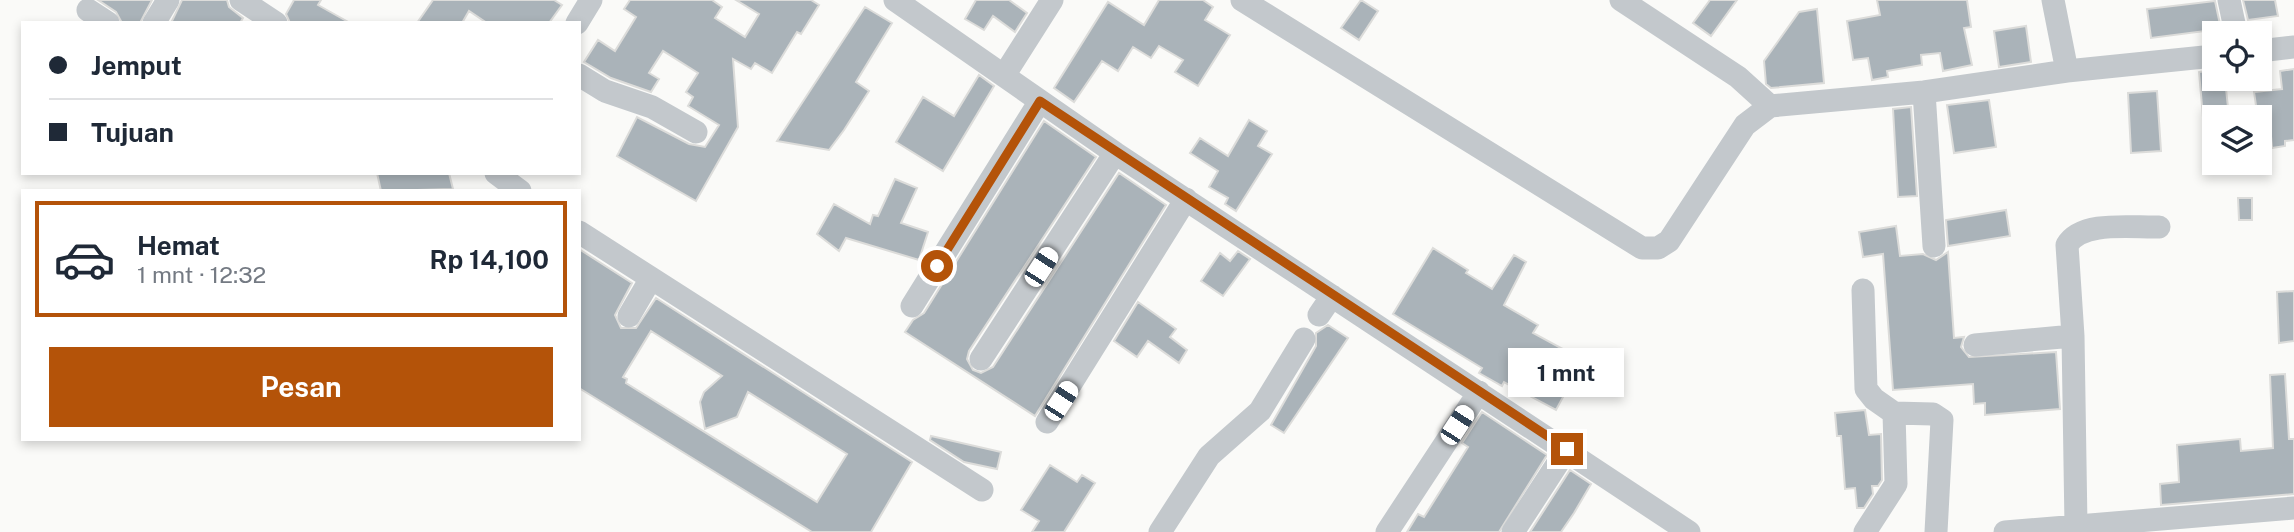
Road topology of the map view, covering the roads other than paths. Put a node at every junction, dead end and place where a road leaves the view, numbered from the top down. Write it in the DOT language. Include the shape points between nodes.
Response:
graph roads {
  1 [pos="168,0"];
  2 [pos="241,0"];
  3 [pos="591,0"];
  4 [pos="895,0"];
  5 [pos="1052,0"];
  6 [pos="1241,0"];
  7 [pos="1620,0"];
  8 [pos="2053,0"];
  9 [pos="2229,0"];
  10 [pos="88,10"];
  11 [pos="105,21"];
  12 [pos="155,21"];
  13 [pos="272,21"];
  14 [pos="578,21"];
  15 [pos="2233,21"];
  16 [pos="2294,47"];
  17 [pos="2272,50"];
  18 [pos="2202,57"];
  19 [pos="2067,71"];
  20 [pos="1005,74"];
  21 [pos="581,76"];
  22 [pos="1924,92"];
  23 [pos="1040,101"];
  24 [pos="1770,106"];
  25 [pos="696,132"];
  26 [pos="1115,152"];
  27 [pos="499,175"];
  28 [pos="517,189"];
  29 [pos="1186,199"];
  30 [pos="2159,227"];
  31 [pos="581,233"];
  32 [pos="1934,246"];
  33 [pos="650,280"];
  34 [pos="1863,290"];
  35 [pos="912,306"];
  36 [pos="629,316"];
  37 [pos="2073,336"];
  38 [pos="1304,339"];
  39 [pos="1975,345"];
  40 [pos="981,359"];
  41 [pos="1479,392"];
  42 [pos="1894,413"];
  43 [pos="1047,422"];
  44 [pos="1567,449"];
  45 [pos="982,489"];
  46 [pos="2294,508"];
  47 [pos="2220,523"];
  48 [pos="2076,526"];
  49 [pos="2040,531"];
  50 [pos="1160,532"];
  51 [pos="1387,532"];
  52 [pos="1513,532"];
  53 [pos="1689,532"];
  54 [pos="1865,532"];
  55 [pos="1936,532"];
  56 [pos="2005,532"];
  1 -- 12 [label="street"];
  2 -- 13 [label="street"];
  3 -- 14 [label="street"];
  4 -- 20 [label="street"];
  5 -- 20 [label="street"];
  6 -- 24 [label="street" via="1642,248 1658,248 1669,241 1745,125"];
  7 -- 24 [label="street" via="1738,77"];
  8 -- 19 [label="street"];
  9 -- 15 [label="street"];
  10 -- 11 [label="street"];
  16 -- 17 [label="street"];
  18 -- 19 [label="street"];
  19 -- 22 [label="street"];
  20 -- 23 [label="street"];
  21 -- 25 [label="street"];
  22 -- 24 [label="street"];
  22 -- 32 [label="street"];
  23 -- 26 [label="street"];
  23 -- 35 [label="street"];
  26 -- 29 [label="street"];
  26 -- 40 [label="street"];
  27 -- 28 [label="street"];
  29 -- 41 [label="street" via="1325,305"];
  29 -- 43 [label="street"];
  30 -- 37 [label="street" via="2084,230 2073,236 2067,245"];
  31 -- 33 [label="street"];
  33 -- 36 [label="street"];
  33 -- 45 [label="street"];
  34 -- 42 [label="street" via="1866,389"];
  37 -- 39 [label="street"];
  37 -- 48 [label="street"];
  38 -- 50 [label="street" via="1260,411 1209,456"];
  41 -- 44 [label="street"];
  41 -- 51 [label="street"];
  42 -- 54 [label="street" via="1896,484"];
  42 -- 55 [label="street" via="1933,414 1941,420"];
  44 -- 52 [label="street"];
  44 -- 53 [label="street"];
  46 -- 47 [label="street"];
  47 -- 48 [label="street"];
  48 -- 49 [label="street"];
  49 -- 56 [label="street"];
}
